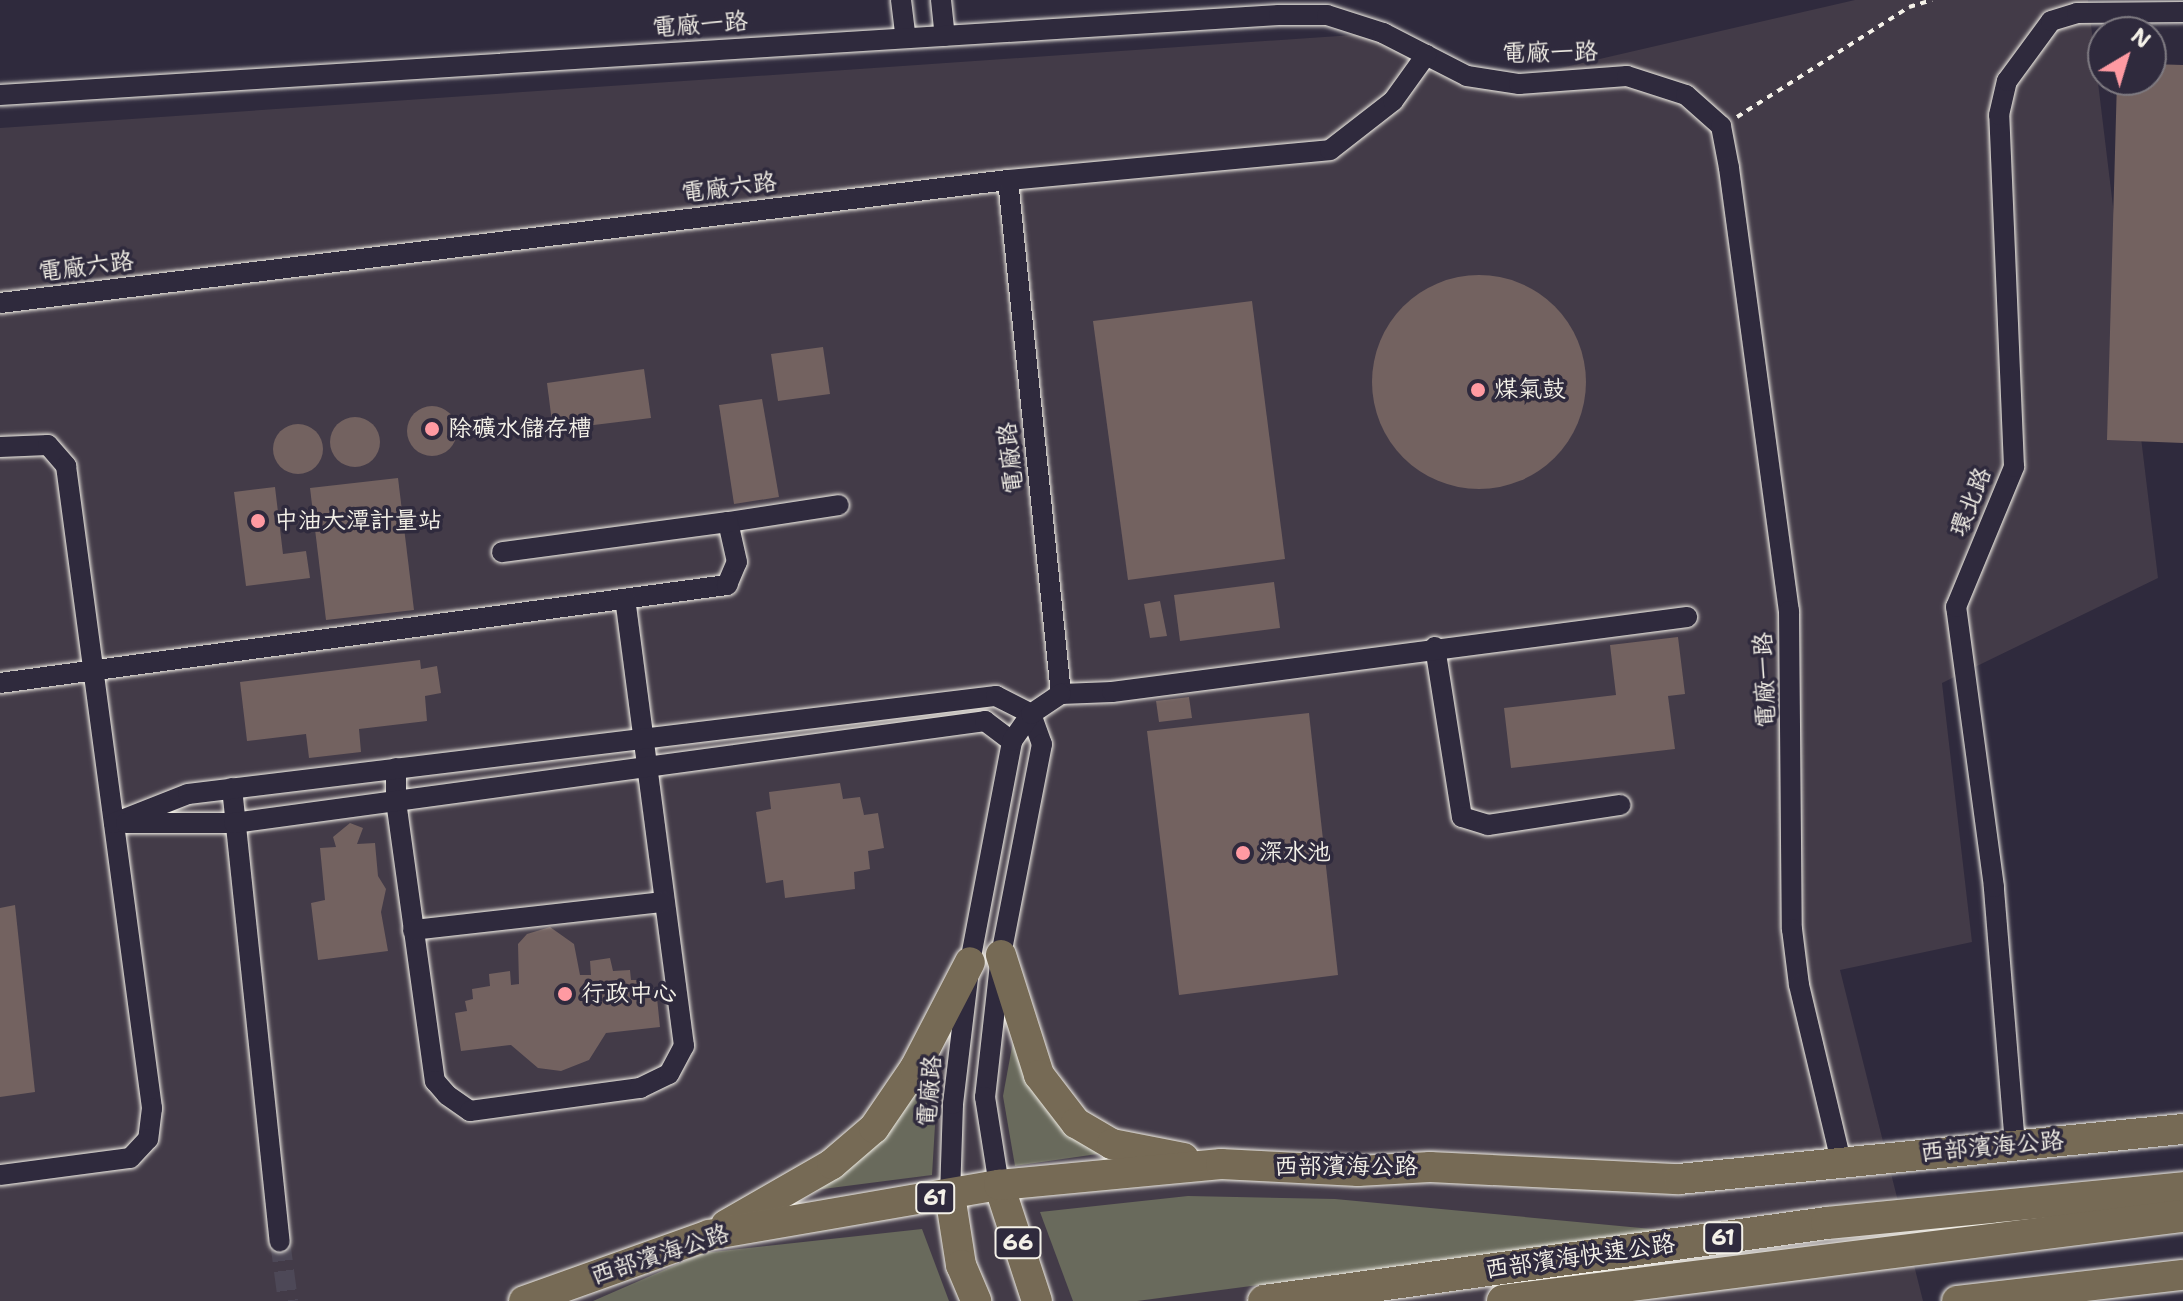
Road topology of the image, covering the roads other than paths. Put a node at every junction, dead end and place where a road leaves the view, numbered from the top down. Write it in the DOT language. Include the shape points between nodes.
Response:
graph roads {
  1 [pos="901,0"];
  2 [pos="941,0"];
  3 [pos="2183,12"];
  4 [pos="945,36"];
  5 [pos="906,38"];
  6 [pos="1426,55"];
  7 [pos="0,95"];
  8 [pos="1008,180"];
  9 [pos="0,303"];
  10 [pos="0,447"];
  11 [pos="839,505"];
  12 [pos="728,522"];
  13 [pos="502,552"];
  14 [pos="625,599"];
  15 [pos="1687,617"];
  16 [pos="1435,647"];
  17 [pos="94,671"];
  18 [pos="0,683"];
  19 [pos="1061,694"];
  20 [pos="1031,714"];
  21 [pos="642,736"];
  22 [pos="1012,741"];
  23 [pos="648,765"];
  24 [pos="396,768"];
  25 [pos="232,788"];
  26 [pos="396,801"];
  27 [pos="1620,805"];
  28 [pos="114,823"];
  29 [pos="234,823"];
  30 [pos="662,902"];
  31 [pos="413,930"];
  32 [pos="1001,955"];
  33 [pos="970,962"];
  34 [pos="2183,1129"];
  35 [pos="2015,1145"];
  36 [pos="1841,1161"];
  37 [pos="1221,1164"];
  38 [pos="0,1175"];
  39 [pos="999,1185"];
  40 [pos="2183,1188"];
  41 [pos="950,1195"];
  42 [pos="2183,1216"];
  43 [pos="709,1235"];
  44 [pos="280,1241"];
  45 [pos="2183,1275"];
  46 [pos="524,1301"];
  47 [pos="976,1301"];
  48 [pos="1037,1301"];
  49 [pos="1264,1301"];
  50 [pos="1503,1301"];
  51 [pos="1957,1301"];
  1 -- 5 [label="street"];
  2 -- 4 [label="street"];
  3 -- 35 [label="street, 環北路" via="2077,13 2051,21 2007,81 1999,115 2014,467 1956,607 1994,887"];
  4 -- 5 [label="street, 電廠一路"];
  4 -- 6 [label="street, 電廠一路" via="1327,15 1383,33"];
  5 -- 7 [label="street, 電廠一路"];
  6 -- 8 [label="street, 電廠六路" via="1393,101 1330,150"];
  6 -- 36 [label="street, 電廠一路" via="1467,76 1519,84 1627,76 1656,82 1686,95 1721,126 1789,611 1792,929 1799,985"];
  8 -- 9 [label="street, 電廠六路"];
  8 -- 19 [label="street, 電廠路"];
  10 -- 17 [label="street" via="48,445 66,466"];
  11 -- 12 [label="street"];
  12 -- 13 [label="street"];
  12 -- 14 [label="street" via="737,562 727,585"];
  14 -- 17 [label="street"];
  14 -- 21 [label="street"];
  15 -- 16 [label="street"];
  16 -- 19 [label="street" via="1112,692"];
  16 -- 27 [label="street" via="1462,817 1488,825"];
  17 -- 18 [label="street"];
  17 -- 28 [label="street"];
  19 -- 20 [label="street, 電廠路"];
  20 -- 21 [label="street" via="996,696"];
  20 -- 22 [label="street, 電廠路"];
  20 -- 32 [label="street" via="1042,744"];
  21 -- 23 [label="street"];
  21 -- 24 [label="street"];
  22 -- 23 [label="street" via="985,721"];
  22 -- 33 [label="street, 電廠路"];
  23 -- 26 [label="street"];
  23 -- 30 [label="street"];
  24 -- 25 [label="street"];
  24 -- 26 [label="street"];
  25 -- 28 [label="street" via="188,794"];
  25 -- 29 [label="street"];
  26 -- 29 [label="street"];
  26 -- 31 [label="street"];
  28 -- 29 [label="street"];
  28 -- 38 [label="street" via="152,1108 148,1139 130,1158"];
  29 -- 44 [label="street"];
  30 -- 31 [label="street"];
  30 -- 31 [label="street" via="684,1046 669,1074 640,1088 470,1111 435,1081"];
  32 -- 37 [label="main road" via="1039,1075 1076,1123 1112,1144"];
  32 -- 39 [label="street" via="985,1097"];
  33 -- 41 [label="street, 電廠路" via="953,1104"];
  33 -- 43 [label="main road" via="915,1068 874,1128 832,1164"];
  34 -- 35 [label="main road, 西部濱海公路 / 61"];
  35 -- 36 [label="main road, 西部濱海公路 / 61"];
  36 -- 37 [label="main road, 西部濱海公路 / 61" via="1679,1179"];
  37 -- 39 [label="main road, 西部濱海公路 / 61"];
  39 -- 41 [label="main road, 西部濱海公路 / 61"];
  39 -- 48 [label="main road, 66"];
  40 -- 49 [label="highway, 西部濱海快速公路 / 61" via="1827,1223"];
  41 -- 43 [label="main road, 西部濱海公路 / 61"];
  41 -- 47 [label="main road, 66" via="961,1265"];
  42 -- 50 [label="highway, 西部濱海快速公路 / 61"];
  43 -- 46 [label="main road, 西部濱海公路 / 61"];
  45 -- 51 [label="main road"];
}
